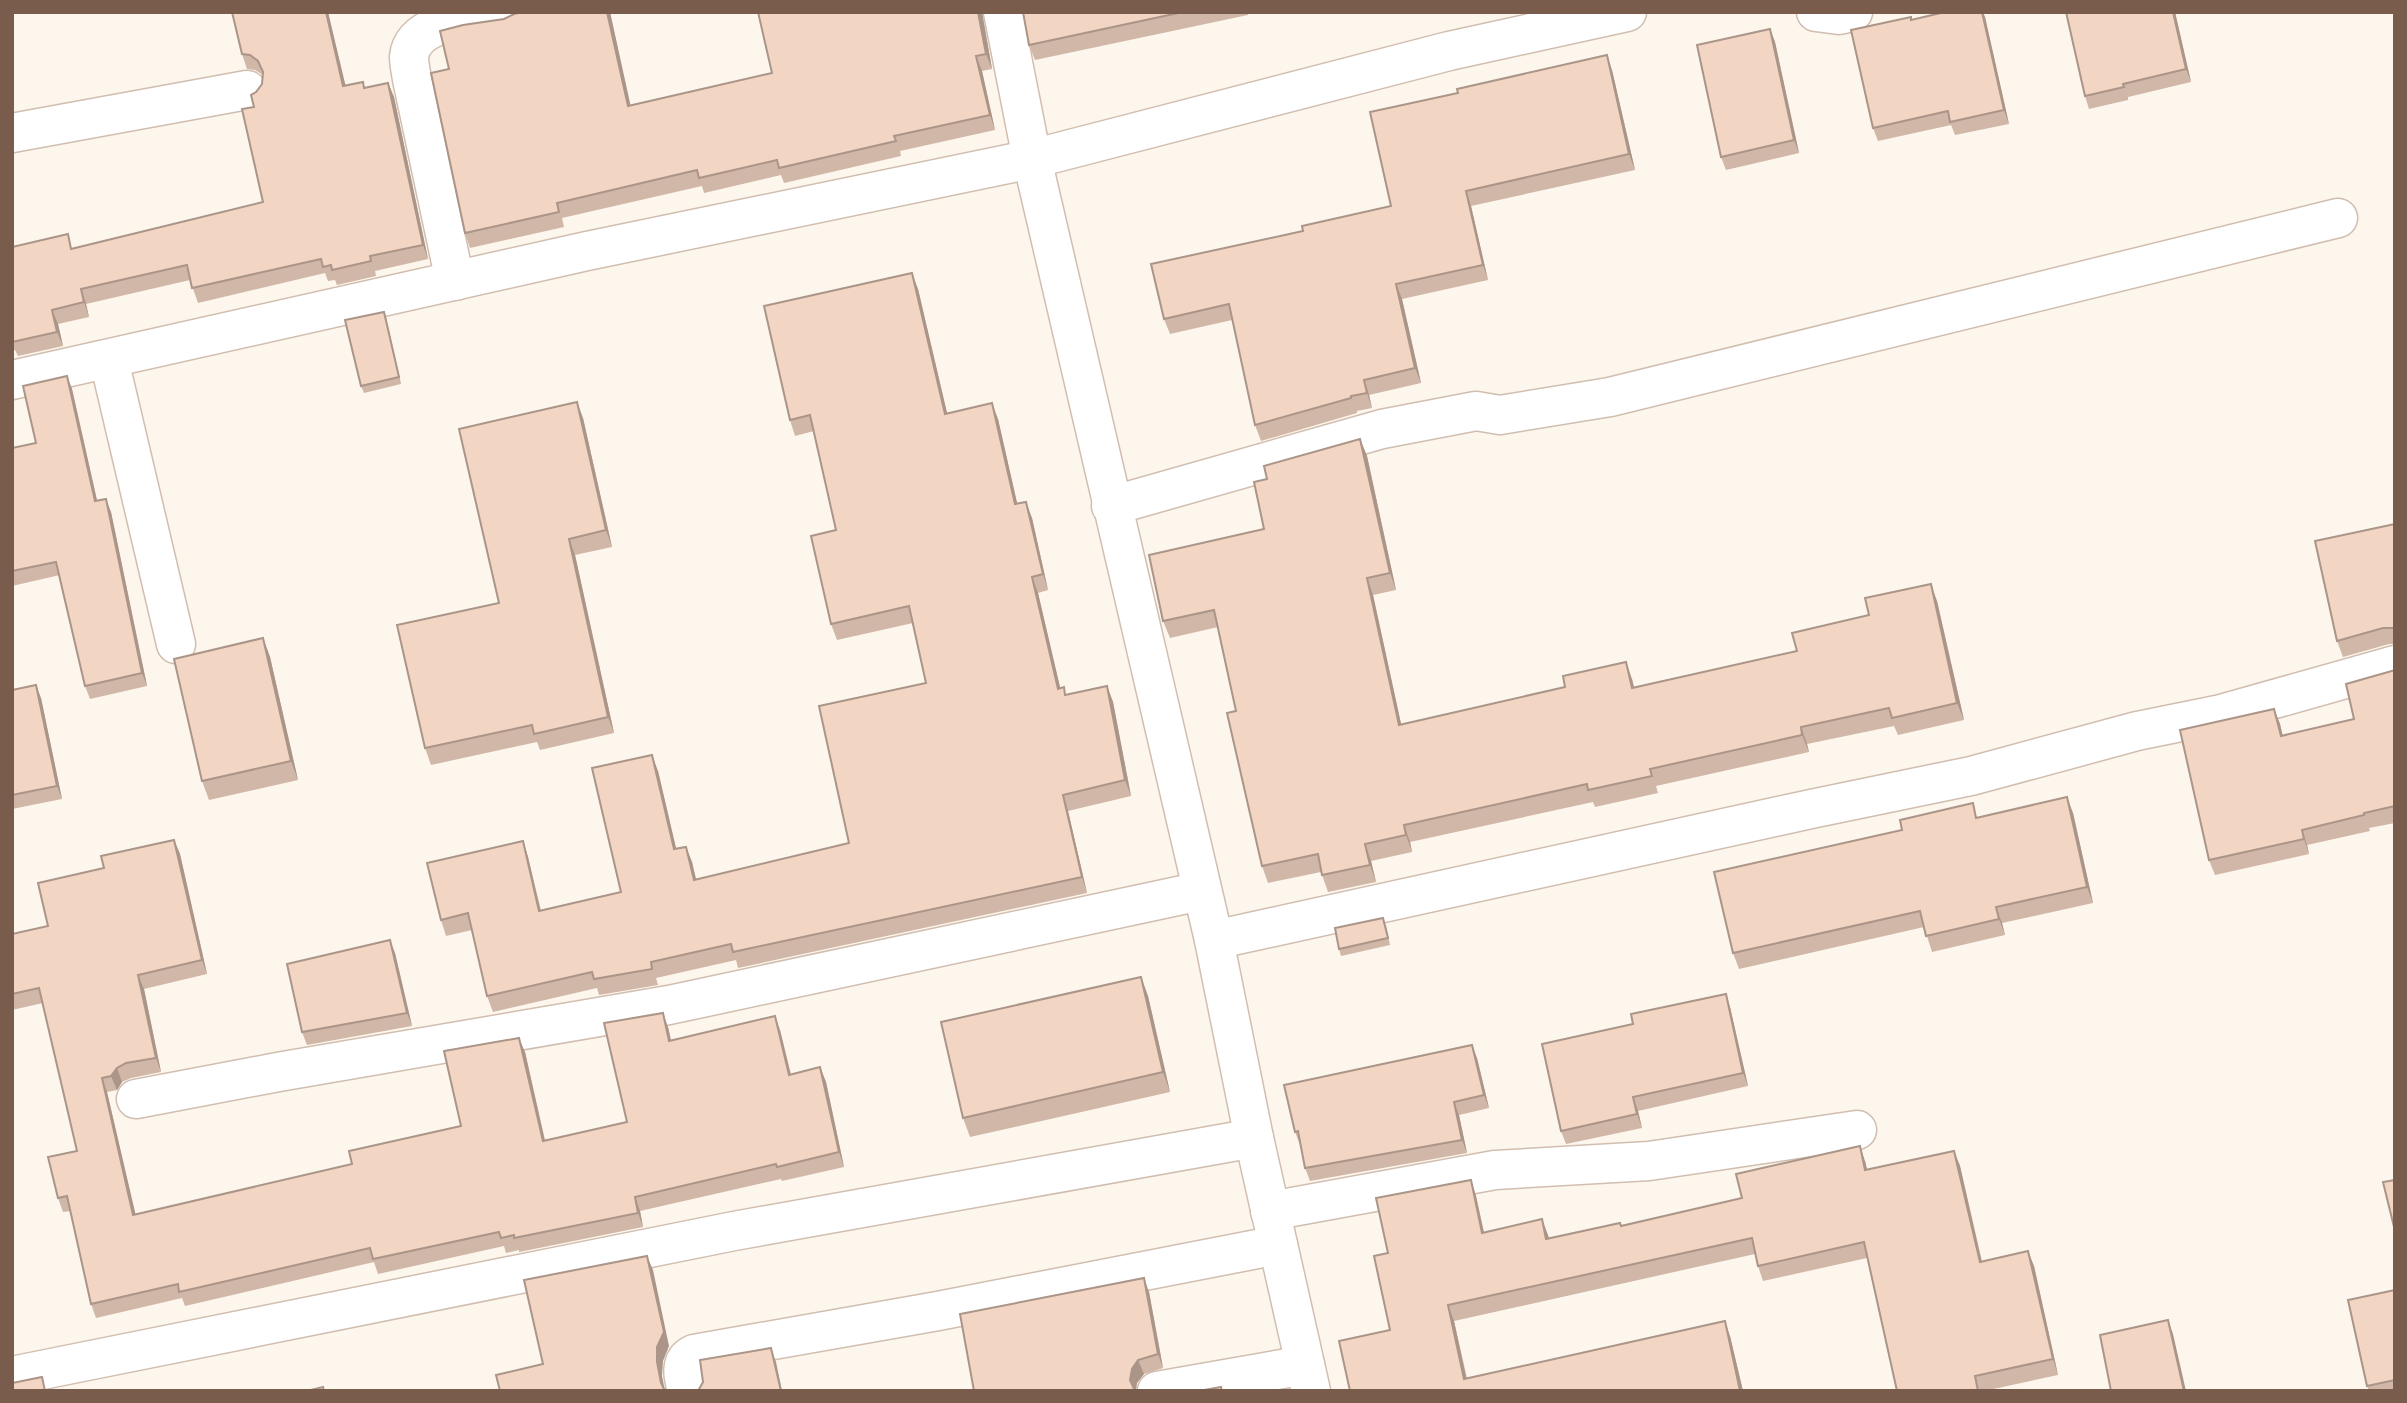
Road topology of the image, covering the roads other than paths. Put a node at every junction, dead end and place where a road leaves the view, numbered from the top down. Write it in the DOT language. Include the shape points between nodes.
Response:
graph roads {
  1 [pos="506,12"];
  2 [pos="1003,12"];
  3 [pos="1627,12"];
  4 [pos="1816,12"];
  5 [pos="1853,12"];
  6 [pos="247,90"];
  7 [pos="12,133"];
  8 [pos="1032,159"];
  9 [pos="2338,218"];
  10 [pos="455,281"];
  11 [pos="109,360"];
  12 [pos="12,380"];
  13 [pos="1111,506"];
  14 [pos="176,644"];
  15 [pos="2395,665"];
  16 [pos="1201,891"];
  17 [pos="1214,940"];
  18 [pos="136,1099"];
  19 [pos="1857,1130"];
  20 [pos="1254,1138"];
  21 [pos="1274,1228"];
  22 [pos="12,1376"];
  23 [pos="1308,1378"];
  24 [pos="687,1391"];
  25 [pos="1157,1391"];
  1 -- 10 [label="street" via="432,27 416,39 409,56"];
  2 -- 8 [label="street"];
  3 -- 8 [label="street" via="1449,51"];
  4 -- 5 [label="street"];
  6 -- 7 [label="street"];
  8 -- 10 [label="street"];
  8 -- 13 [label="street"];
  9 -- 13 [label="street" via="1610,397 1500,415 1476,411 1382,429"];
  10 -- 11 [label="street"];
  11 -- 12 [label="street"];
  11 -- 14 [label="street"];
  13 -- 16 [label="street"];
  15 -- 17 [label="street" via="1971,776"];
  16 -- 17 [label="street"];
  16 -- 18 [label="street" via="669,1005"];
  17 -- 20 [label="street"];
  19 -- 21 [label="street" via="1649,1161 1495,1170"];
  20 -- 21 [label="street"];
  20 -- 22 [label="street" via="734,1231"];
  21 -- 23 [label="street"];
  21 -- 24 [label="street" via="939,1311 694,1353 684,1363"];
  23 -- 25 [label="street"];
}
